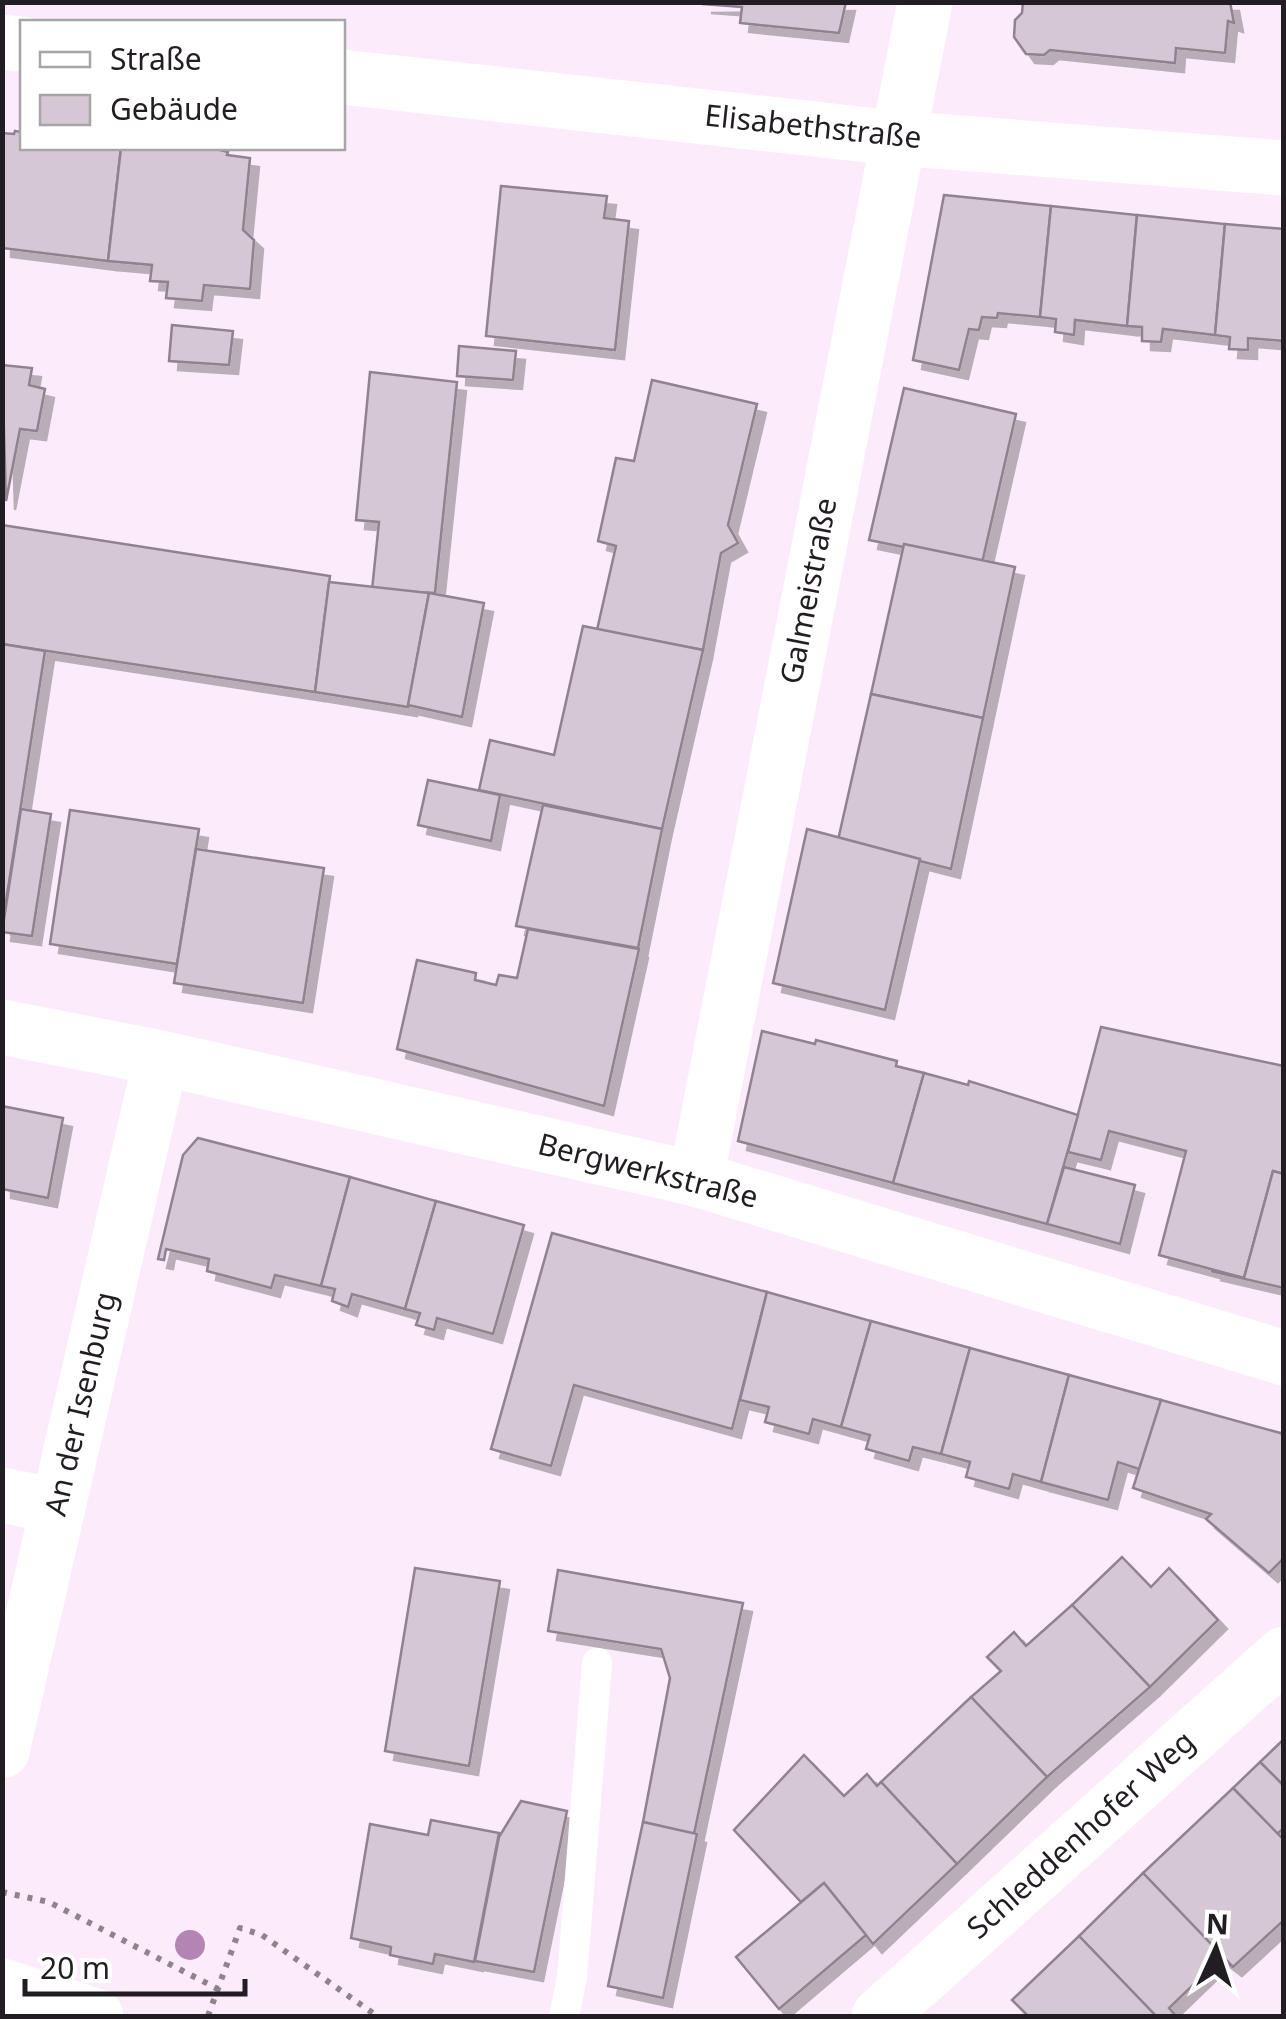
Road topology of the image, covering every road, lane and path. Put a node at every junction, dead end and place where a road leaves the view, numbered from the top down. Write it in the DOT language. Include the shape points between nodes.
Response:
graph roads {
  1 [pos="924,2"];
  2 [pos="345,77"];
  3 [pos="896,138"];
  4 [pos="1284,168"];
  5 [pos="2,1027"];
  6 [pos="161,1058"];
  7 [pos="696,1179"];
  8 [pos="1284,1358"];
  9 [pos="2,1495"];
  10 [pos="57,1506"];
  11 [pos="1284,1654"];
  12 [pos="596,1663"];
  13 [pos="2,1750"];
  14 [pos="2,1892"];
  15 [pos="2,1986"];
  16 [pos="218,1989"];
  17 [pos="96,2016"];
  18 [pos="208,2016"];
  19 [pos="377,2016"];
  20 [pos="564,2016"];
  21 [pos="879,2016"];
  1 -- 3 [label="street, Galmeistraße"];
  2 -- 3 [label="street, Elisabethstraße"];
  3 -- 4 [label="street, Elisabethstraße"];
  3 -- 7 [label="street, Galmeistraße"];
  5 -- 6 [label="street, Bergwerkstraße"];
  6 -- 7 [label="street, Bergwerkstraße"];
  6 -- 10 [label="street, An der Isenburg"];
  7 -- 8 [label="street, Bergwerkstraße"];
  9 -- 10 [label="street"];
  10 -- 13 [label="street, An der Isenburg"];
  11 -- 21 [label="street, Schleddenhofer Weg"];
  12 -- 20 [label="lane"];
  14 -- 16 [label="path" via="49,1902"];
  15 -- 17 [label="street"];
  16 -- 18 [label="path"];
  16 -- 19 [label="path" via="240,1928 262,1935"];
}
